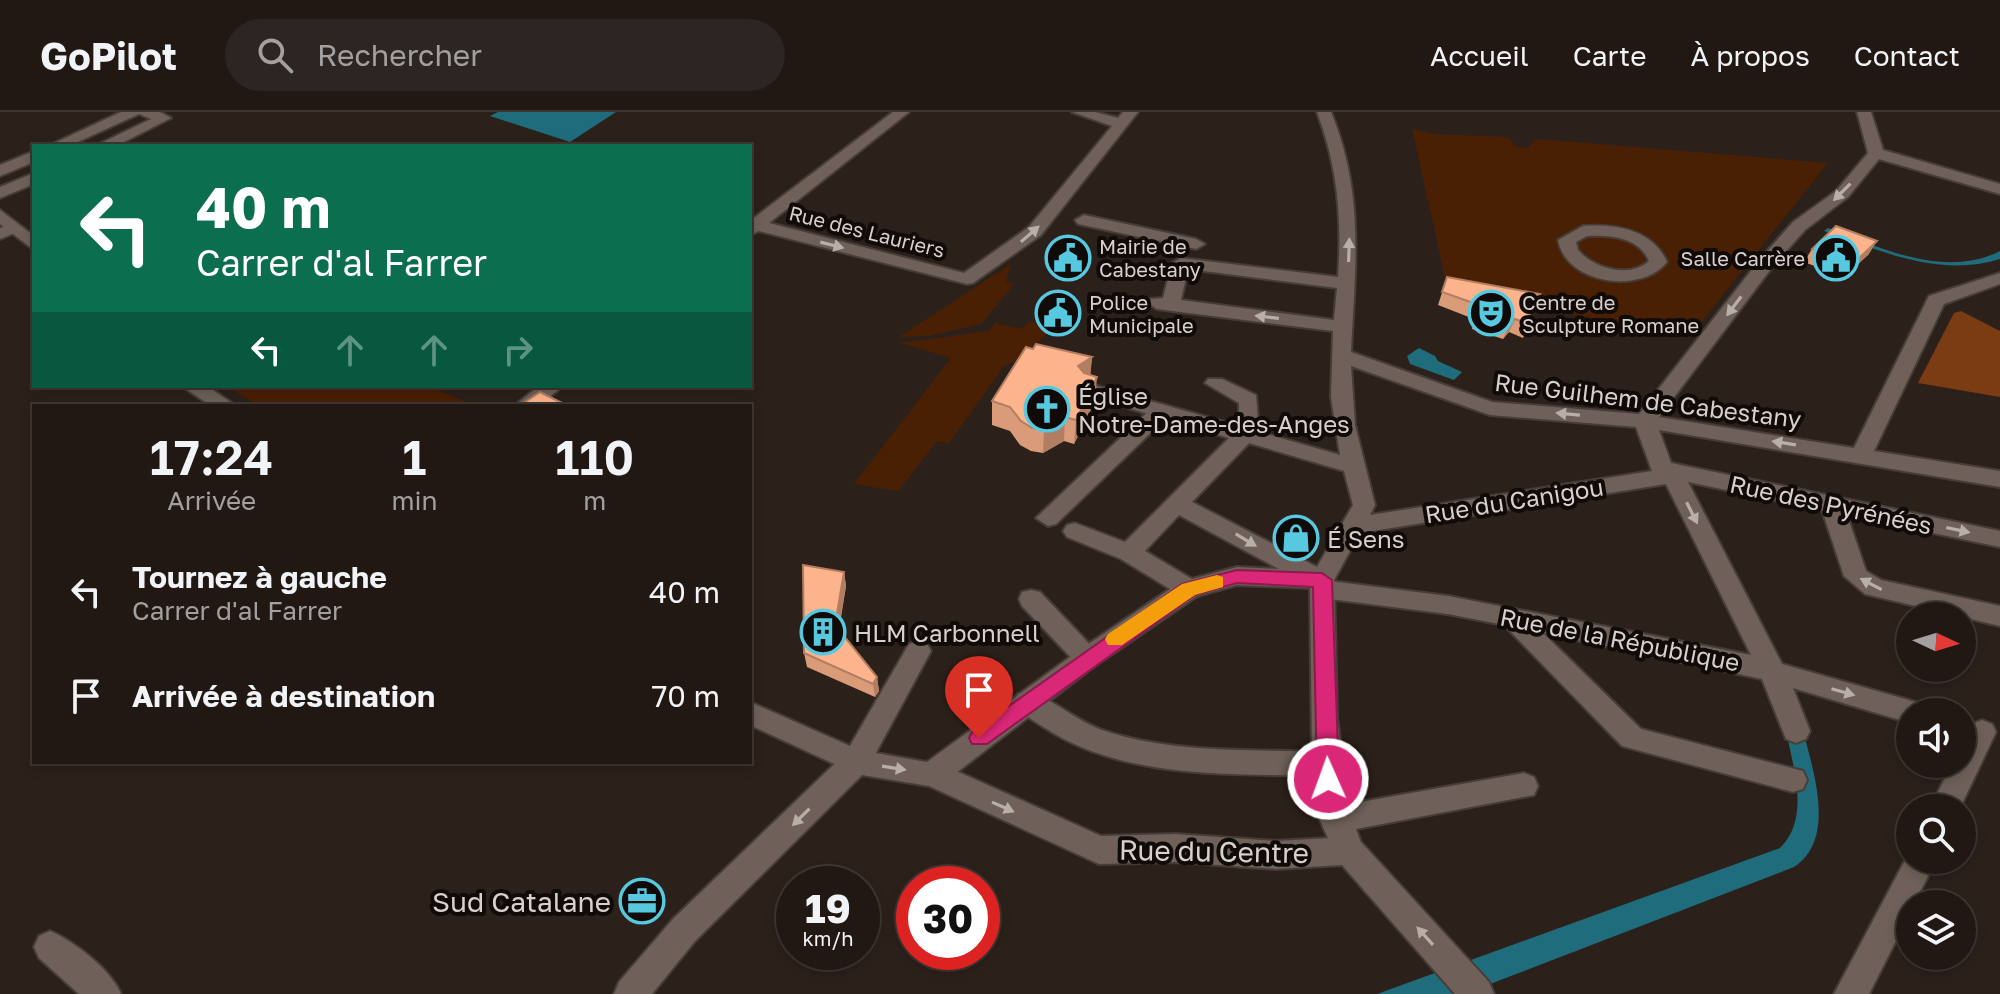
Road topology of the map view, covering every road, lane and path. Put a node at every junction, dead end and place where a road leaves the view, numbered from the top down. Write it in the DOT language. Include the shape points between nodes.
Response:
graph roads {
  1 [pos="133,112"];
  2 [pos="145,112"];
  3 [pos="902,112"];
  4 [pos="1079,112"];
  5 [pos="1324,112"];
  6 [pos="1864,112"];
  7 [pos="1126,118"];
  8 [pos="61,144"];
  9 [pos="107,144"];
  10 [pos="1876,153"];
  11 [pos="32,157"];
  12 [pos="0,171"];
  13 [pos="32,179"];
  14 [pos="2000,189"];
  15 [pos="0,193"];
  16 [pos="0,215"];
  17 [pos="1084,220"];
  18 [pos="753,228"];
  19 [pos="8,232"];
  20 [pos="32,244"];
  21 [pos="1186,264"];
  22 [pos="2000,278"];
  23 [pos="1346,284"];
  24 [pos="1345,327"];
  25 [pos="1343,356"];
  26 [pos="1215,383"];
  27 [pos="195,388"];
  28 [pos="550,388"];
  29 [pos="1090,390"];
  30 [pos="223,404"];
  31 [pos="527,404"];
  32 [pos="1161,411"];
  33 [pos="1645,421"];
  34 [pos="1243,436"];
  35 [pos="1861,456"];
  36 [pos="1667,472"];
  37 [pos="1356,476"];
  38 [pos="2000,479"];
  39 [pos="1831,503"];
  40 [pos="1177,504"];
  41 [pos="1048,518"];
  42 [pos="1355,526"];
  43 [pos="1075,531"];
  44 [pos="2000,539"];
  45 [pos="1129,553"];
  46 [pos="1322,585"];
  47 [pos="1189,589"];
  48 [pos="1031,599"];
  49 [pos="2000,616"];
  50 [pos="1511,617"];
  51 [pos="918,651"];
  52 [pos="1087,658"];
  53 [pos="1773,672"];
  54 [pos="1028,702"];
  55 [pos="1896,707"];
  56 [pos="752,714"];
  57 [pos="1796,731"];
  58 [pos="1981,732"];
  59 [pos="856,762"];
  60 [pos="1327,764"];
  61 [pos="933,774"];
  62 [pos="1793,780"];
  63 [pos="1524,786"];
  64 [pos="1952,794"];
  65 [pos="1335,820"];
  66 [pos="1349,851"];
  67 [pos="1914,874"];
  68 [pos="50,947"];
  69 [pos="104,994"];
  70 [pos="631,994"];
  71 [pos="1477,994"];
  72 [pos="1851,994"];
  1 -- 8 [label="street"];
  2 -- 9 [label="street" via="164,118"];
  3 -- 18 [label="street"];
  4 -- 7 [label="street"];
  23 -- 5 [label="street, one-way" via="1348,180"];
  6 -- 10 [label="street"];
  18 -- 7 [label="street, Rue des Lauriers, one-way" via="967,279 1035,231"];
  10 -- 14 [label="street"];
  10 -- 33 [label="street, one-way" via="1842,194 1799,226 1767,262"];
  11 -- 12 [label="street"];
  13 -- 15 [label="street"];
  16 -- 19 [label="street"];
  17 -- 21 [label="street" via="1196,244"];
  19 -- 20 [label="street"];
  21 -- 23 [label="street"];
  24 -- 21 [label="street, one-way" via="1164,304"];
  22 -- 35 [label="street" via="1936,300"];
  23 -- 24 [label="street"];
  24 -- 25 [label="street"];
  33 -- 25 [label="street, Rue Guilhem de Cabestany, one-way" via="1490,408"];
  25 -- 37 [label="street" via="1341,398"];
  26 -- 34 [label="street" via="1249,400 1250,429"];
  27 -- 30 [label="street"];
  28 -- 31 [label="street"];
  29 -- 32 [label="street"];
  32 -- 34 [label="street"];
  32 -- 41 [label="street"];
  35 -- 33 [label="street, Rue Guilhem de Cabestany, one-way"];
  33 -- 36 [label="street"];
  34 -- 37 [label="street"];
  34 -- 40 [label="street"];
  35 -- 38 [label="street, Rue Guilhem de Cabestany"];
  36 -- 39 [label="street, Rue des Pyrénées"];
  36 -- 42 [label="street, Rue du Canigou"];
  36 -- 53 [label="street, one-way"];
  37 -- 42 [label="street" via="1364,505"];
  39 -- 44 [label="street, Rue des Pyrénées, one-way"];
  49 -- 39 [label="street, one-way" via="1874,588 1856,576"];
  40 -- 45 [label="street"];
  40 -- 46 [label="street, one-way"];
  42 -- 46 [label="street"];
  43 -- 45 [label="street"];
  45 -- 47 [label="street"];
  46 -- 47 [label="street, Rue de la République" via="1237,576"];
  46 -- 50 [label="street, Rue de la République"];
  46 -- 60 [label="street"];
  47 -- 52 [label="street, Rue de la République"];
  48 -- 52 [label="street"];
  50 -- 53 [label="street, Rue de la République"];
  50 -- 62 [label="street" via="1632,738"];
  51 -- 59 [label="street"];
  52 -- 54 [label="street, Rue de la République"];
  53 -- 55 [label="street, Rue de la République, one-way"];
  53 -- 57 [label="street"];
  54 -- 60 [label="street" via="1071,729 1120,746 1175,756"];
  54 -- 61 [label="street, Rue de la République"];
  56 -- 59 [label="street, Rue du Centre"];
  58 -- 64 [label="street"];
  59 -- 61 [label="street, Rue du Centre, one-way"];
  59 -- 70 [label="street, one-way" via="684,930"];
  60 -- 65 [label="street"];
  61 -- 66 [label="street, Rue du Centre, one-way" via="1099,850 1175,848 1276,855"];
  63 -- 65 [label="street"];
  65 -- 66 [label="street"];
  71 -- 66 [label="street, one-way"];
  67 -- 72 [label="street"];
  68 -- 69 [label="street"];
}
